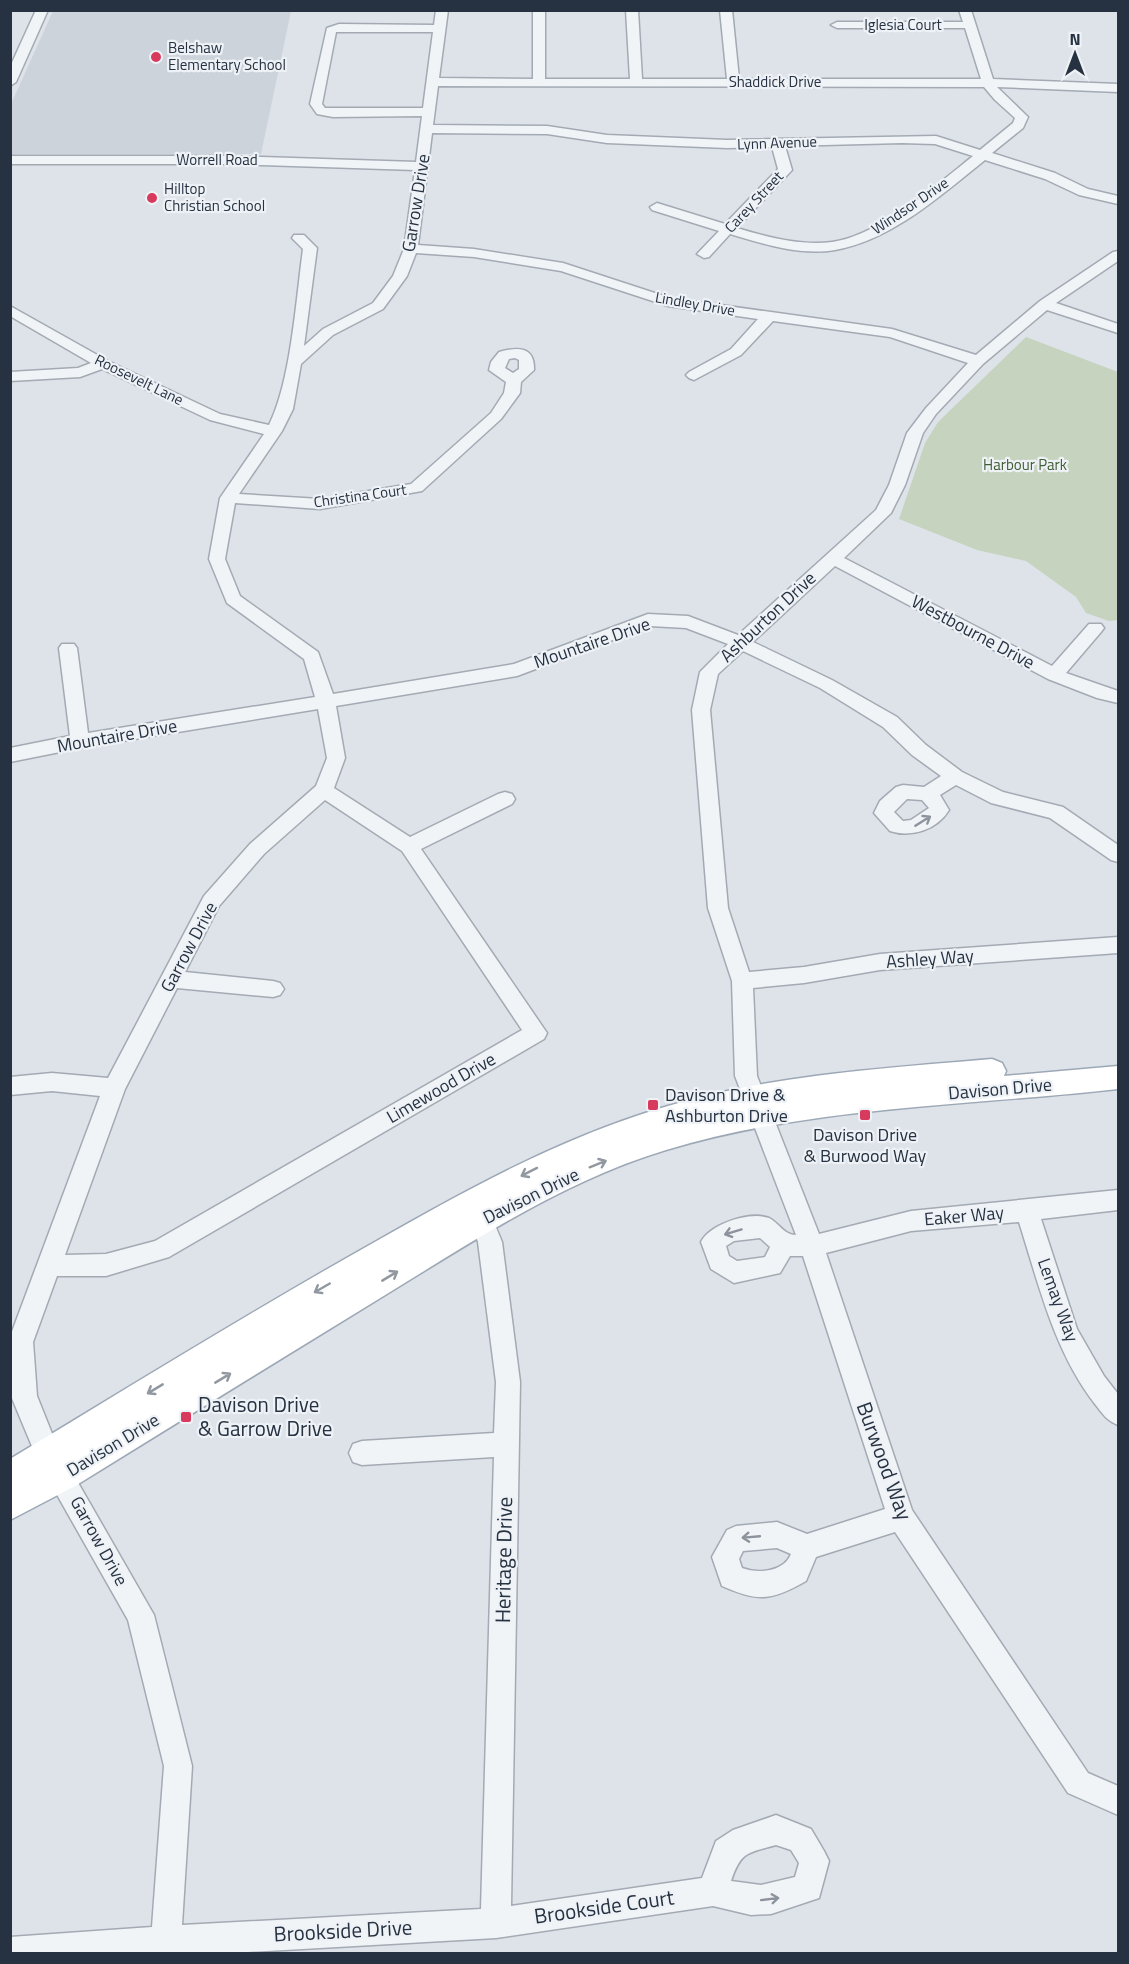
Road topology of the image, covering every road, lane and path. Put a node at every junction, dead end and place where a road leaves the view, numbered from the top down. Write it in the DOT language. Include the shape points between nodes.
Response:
graph roads {
  1 [pos="42,10"];
  2 [pos="539,10"];
  3 [pos="632,10"];
  4 [pos="726,10"];
  5 [pos="964,10"];
  6 [pos="441,20"];
  7 [pos="837,25"];
  8 [pos="969,26"];
  9 [pos="10,82"];
  10 [pos="432,82"];
  11 [pos="539,82"];
  12 [pos="636,82"];
  13 [pos="733,82"];
  14 [pos="988,83"];
  15 [pos="1119,88"];
  16 [pos="428,121"];
  17 [pos="778,143"];
  18 [pos="982,153"];
  19 [pos="10,160"];
  20 [pos="423,166"];
  21 [pos="1119,200"];
  22 [pos="657,207"];
  23 [pos="729,229"];
  24 [pos="299,238"];
  25 [pos="411,249"];
  26 [pos="704,254"];
  27 [pos="1118,256"];
  28 [pos="1045,304"];
  29 [pos="10,310"];
  30 [pos="769,316"];
  31 [pos="1119,329"];
  32 [pos="978,361"];
  33 [pos="294,363"];
  34 [pos="103,364"];
  35 [pos="694,375"];
  36 [pos="10,377"];
  37 [pos="514,380"];
  38 [pos="274,431"];
  39 [pos="228,498"];
  40 [pos="832,558"];
  41 [pos="1095,628"];
  42 [pos="739,642"];
  43 [pos="68,648"];
  44 [pos="1054,675"];
  45 [pos="1119,697"];
  46 [pos="326,702"];
  47 [pos="80,741"];
  48 [pos="10,755"];
  49 [pos="955,777"];
  50 [pos="324,790"];
  51 [pos="927,794"];
  52 [pos="506,799"];
  53 [pos="409,846"];
  54 [pos="1119,855"];
  55 [pos="1119,945"];
  56 [pos="171,979"];
  57 [pos="742,981"];
  58 [pos="273,989"];
  59 [pos="1119,1060"];
  60 [pos="1119,1078"];
  61 [pos="10,1086"];
  62 [pos="114,1088"];
  63 [pos="759,1106"];
  64 [pos="1119,1200"];
  65 [pos="1027,1211"];
  66 [pos="475,1212"];
  67 [pos="784,1245"];
  68 [pos="812,1246"];
  69 [pos="48,1266"];
  70 [pos="1119,1413"];
  71 [pos="506,1444"];
  72 [pos="362,1453"];
  73 [pos="56,1465"];
  74 [pos="10,1478"];
  75 [pos="10,1504"];
  76 [pos="901,1517"];
  77 [pos="807,1547"];
  78 [pos="1119,1801"];
  79 [pos="713,1891"];
  80 [pos="496,1923"];
  81 [pos="165,1947"];
  82 [pos="10,1952"];
  1 -- 9 [label="street"];
  2 -- 11 [label="street"];
  3 -- 12 [label="street"];
  4 -- 13 [label="street"];
  5 -- 8 [label="street, Windsor Drive"];
  6 -- 10 [label="street, Garrow Drive"];
  6 -- 16 [label="street, Lynn Avenue" via="331,30 316,104 321,111 333,113"];
  7 -- 8 [label="street, Iglesia Court"];
  8 -- 14 [label="street, Windsor Drive"];
  10 -- 11 [label="street, Shaddick Drive"];
  10 -- 16 [label="street, Garrow Drive"];
  11 -- 12 [label="street, Shaddick Drive"];
  12 -- 13 [label="street, Shaddick Drive"];
  13 -- 14 [label="street, Shaddick Drive"];
  14 -- 15 [label="street, Shaddick Drive"];
  14 -- 18 [label="street, Windsor Drive" via="1022,117 1019,124"];
  16 -- 17 [label="street, Lynn Avenue" via="607,139"];
  16 -- 20 [label="street, Garrow Drive"];
  17 -- 18 [label="street, Lynn Avenue" via="936,140"];
  17 -- 23 [label="street, Carey Street" via="785,170"];
  18 -- 21 [label="street, Lynn Avenue" via="1084,192"];
  18 -- 23 [label="street, Windsor Drive" via="919,204 865,237 834,246 797,246"];
  19 -- 20 [label="street, Worrell Road" via="226,160"];
  20 -- 25 [label="street, Garrow Drive"];
  22 -- 23 [label="street, Windsor Drive"];
  23 -- 26 [label="street, Carey Street"];
  24 -- 33 [label="street" via="310,248"];
  25 -- 30 [label="street, Lindley Drive" via="474,253 563,267 668,302"];
  25 -- 33 [label="street, Garrow Drive" via="400,276 378,306 328,332"];
  27 -- 28 [label="street, Ashburton Drive"];
  28 -- 31 [label="street"];
  28 -- 32 [label="street, Ashburton Drive"];
  29 -- 34 [label="street, Roosevelt Lane"];
  30 -- 32 [label="street, Lindley Drive" via="892,333"];
  30 -- 35 [label="street" via="736,352"];
  32 -- 40 [label="street, Ashburton Drive" via="915,433 883,513"];
  33 -- 38 [label="street, Garrow Drive" via="285,409"];
  34 -- 36 [label="street" via="80,372"];
  34 -- 38 [label="street, Roosevelt Lane" via="215,417"];
  37 -- 39 [label="street, Christina Court" via="512,393 496,416 417,488 320,504"];
  38 -- 39 [label="street, Garrow Drive"];
  39 -- 46 [label="street, Garrow Drive" via="217,559 233,599 312,656"];
  40 -- 42 [label="street, Ashburton Drive"];
  40 -- 44 [label="street, Westbourne Drive"];
  41 -- 44 [label="street"];
  42 -- 46 [label="street, Mountaire Drive" via="688,622 648,620 517,670"];
  42 -- 49 [label="street, Mountaire Drive" via="826,684 890,722"];
  42 -- 57 [label="street, Ashburton Drive" via="709,672 701,710 718,908"];
  43 -- 47 [label="street"];
  44 -- 45 [label="street, Westbourne Drive"];
  46 -- 47 [label="street, Mountaire Drive"];
  46 -- 50 [label="street, Garrow Drive" via="336,758"];
  47 -- 48 [label="street, Mountaire Drive"];
  49 -- 51 [label="street"];
  49 -- 54 [label="street, Mountaire Drive" via="998,798 1056,812"];
  50 -- 53 [label="street, Limewood Drive"];
  50 -- 56 [label="street, Garrow Drive" via="257,849 212,902"];
  52 -- 53 [label="street"];
  53 -- 69 [label="street, Limewood Drive" via="536,1033 161,1250 106,1265"];
  55 -- 57 [label="street, Ashley Way" via="880,962"];
  56 -- 58 [label="street"];
  56 -- 62 [label="street, Garrow Drive"];
  57 -- 63 [label="street, Ashburton Drive" via="746,1076"];
  59 -- 63 [label="main road, Davison Drive" via="852,1083"];
  60 -- 63 [label="main road, Davison Drive" via="843,1103"];
  61 -- 62 [label="street" via="52,1082"];
  62 -- 69 [label="street, Garrow Drive"];
  63 -- 66 [label="main road, Davison Drive" via="626,1152"];
  63 -- 68 [label="street, Burwood Way"];
  64 -- 65 [label="street, Eaker Way"];
  65 -- 68 [label="street, Eaker Way" via="911,1221"];
  65 -- 70 [label="street, Lemay Way" via="1066,1333 1095,1384"];
  66 -- 71 [label="street, Heritage Drive" via="490,1242 508,1382"];
  66 -- 73 [label="main road, Davison Drive"];
  67 -- 68 [label="street, Eaker Way"];
  68 -- 76 [label="street, Burwood Way"];
  69 -- 73 [label="street, Garrow Drive" via="21,1342 24,1396"];
  71 -- 72 [label="street"];
  71 -- 80 [label="street, Heritage Drive"];
  73 -- 74 [label="main road, Davison Drive"];
  73 -- 75 [label="main road, Davison Drive"];
  73 -- 81 [label="street, Garrow Drive" via="140,1615 178,1766"];
  76 -- 77 [label="street"];
  76 -- 78 [label="street, Burwood Way" via="1078,1783"];
  79 -- 80 [label="street, Brookside Court"];
  80 -- 81 [label="street, Brookside Drive"];
  81 -- 82 [label="street, Brookside Drive"];
}
